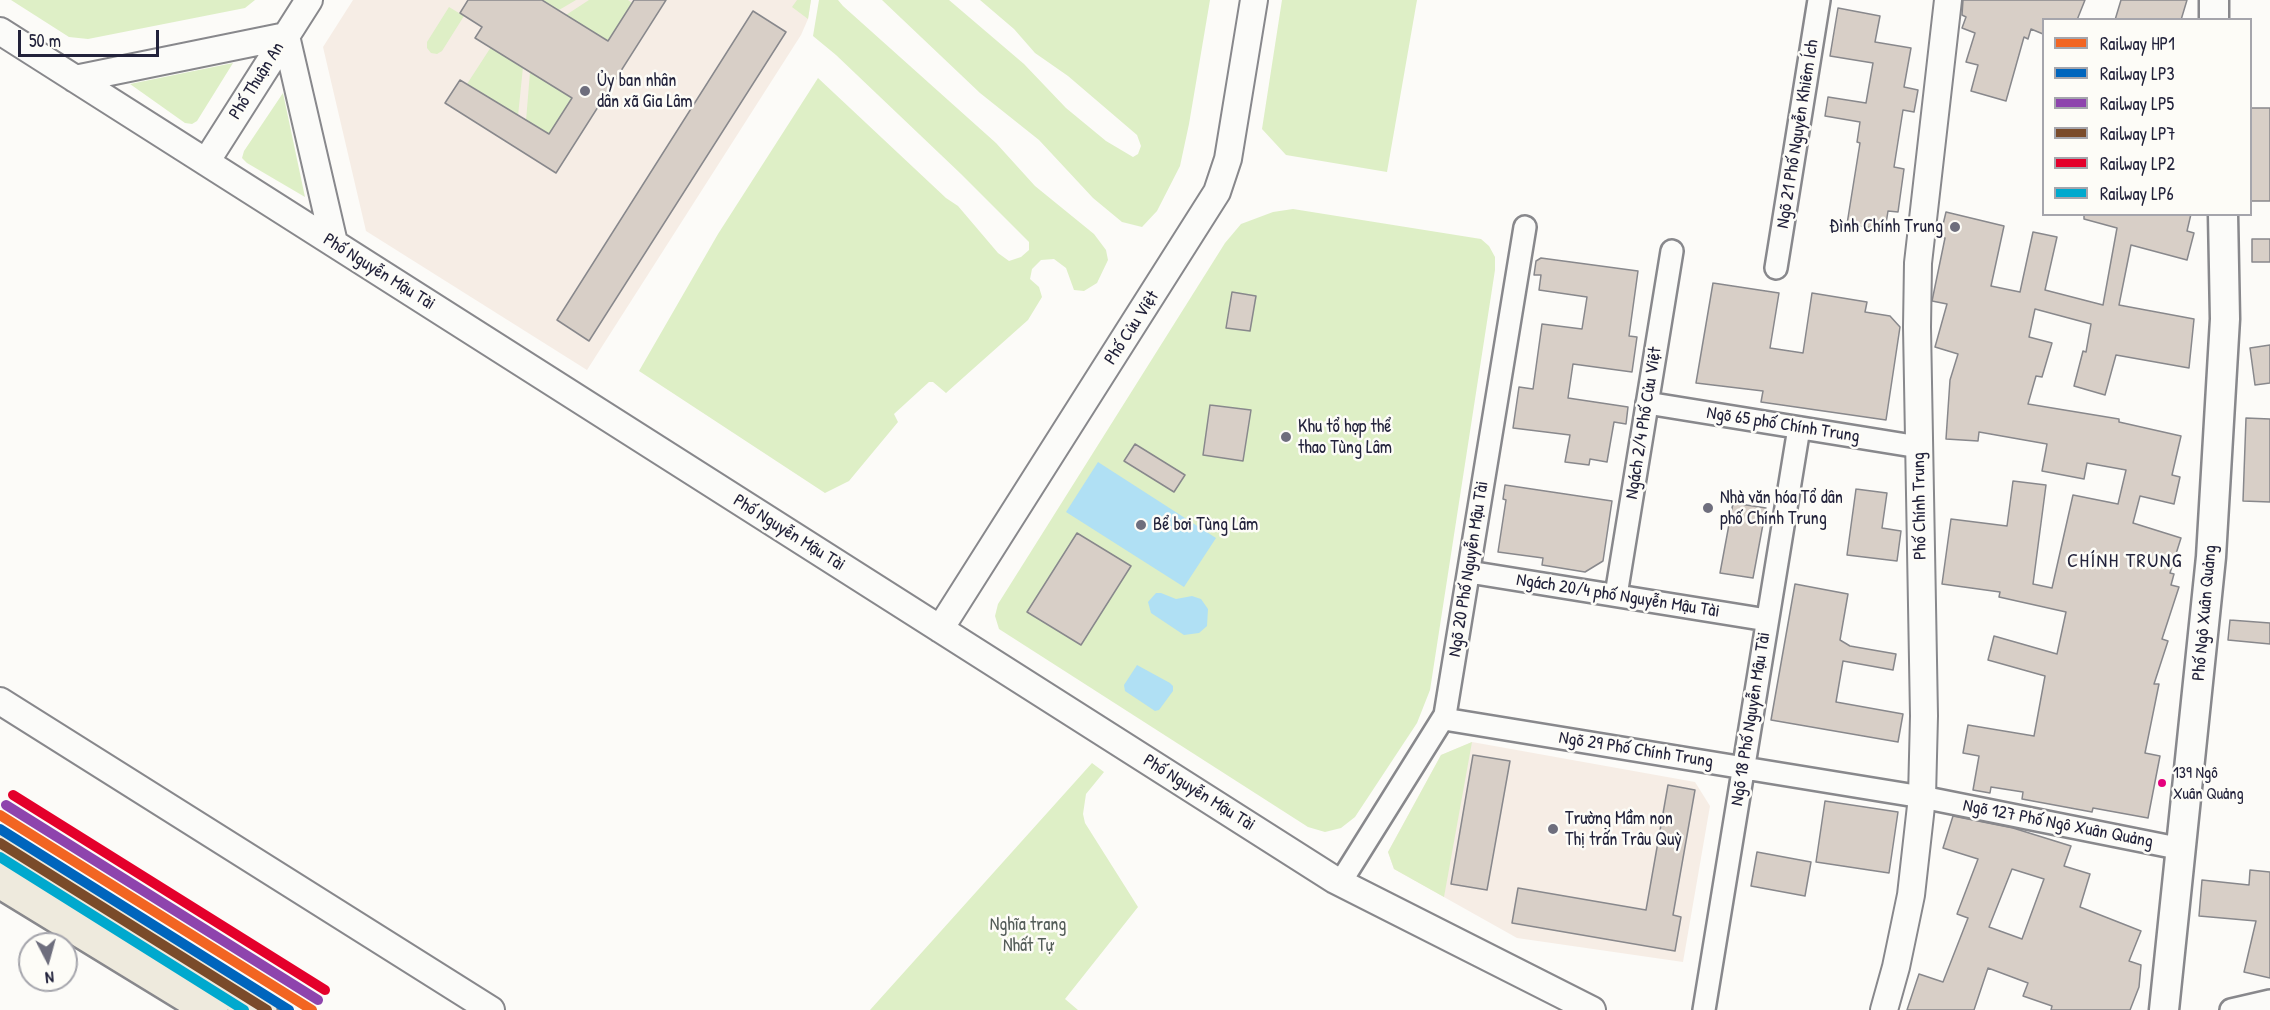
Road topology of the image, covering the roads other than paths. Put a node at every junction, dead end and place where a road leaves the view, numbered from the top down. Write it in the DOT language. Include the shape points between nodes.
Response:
graph roads {
  1 [pos="309,0"];
  2 [pos="1254,0"];
  3 [pos="1820,0"];
  4 [pos="1948,0"];
  5 [pos="2214,0"];
  6 [pos="2214,18"];
  7 [pos="0,31"];
  8 [pos="286,36"];
  9 [pos="75,79"];
  10 [pos="206,162"];
  11 [pos="2223,216"];
  12 [pos="1525,227"];
  13 [pos="334,243"];
  14 [pos="1672,251"];
  15 [pos="1776,268"];
  16 [pos="1647,403"];
  17 [pos="1799,428"];
  18 [pos="1919,447"];
  19 [pos="1469,572"];
  20 [pos="1616,595"];
  21 [pos="1767,620"];
  22 [pos="940,629"];
  23 [pos="0,701"];
  24 [pos="1444,719"];
  25 [pos="1743,768"];
  26 [pos="1928,798"];
  27 [pos="0,849"];
  28 [pos="2181,849"];
  29 [pos="0,881"];
  30 [pos="1340,883"];
  31 [pos="2270,1001"];
  32 [pos="211,1010"];
  33 [pos="260,1010"];
  34 [pos="491,1010"];
  35 [pos="1592,1010"];
  36 [pos="1704,1010"];
  37 [pos="1884,1010"];
  38 [pos="2164,1010"];
  39 [pos="2231,1010"];
  1 -- 8 [label="street, Phố Thuận An"];
  2 -- 22 [label="street, Phố Cửu Việt" via="1228,159 1218,192"];
  3 -- 15 [label="street, Ngõ 21 Phố Nguyễn Khiêm Ích"];
  4 -- 18 [label="street, Phố Chính Trung" via="1918,254"];
  5 -- 6 [label="main road"];
  7 -- 9 [label="street, Phố Nguyễn Mậu Tài"];
  8 -- 9 [label="street"];
  8 -- 10 [label="street, Phố Thuận An"];
  8 -- 13 [label="street"];
  9 -- 10 [label="street, Phố Nguyễn Mậu Tài"];
  10 -- 13 [label="street, Phố Nguyễn Mậu Tài"];
  11 -- 28 [label="main road, Phố Ngô Xuân Quảng" via="2225,319 2211,557"];
  12 -- 19 [label="street, Ngõ 20 Phố Nguyễn Mậu Tài"];
  13 -- 22 [label="street, Phố Nguyễn Mậu Tài"];
  14 -- 16 [label="street, Ngách 2/4 Phố Cửu Việt"];
  16 -- 17 [label="street, Ngõ 65 phố Chính Trung"];
  16 -- 20 [label="street, Ngách 2/4 Phố Cửu Việt"];
  17 -- 18 [label="street, Ngõ 65 phố Chính Trung"];
  17 -- 21 [label="street, Ngõ 18 Phố Nguyễn Mậu Tài"];
  18 -- 26 [label="street, Phố Chính Trung"];
  19 -- 20 [label="street, Ngách 20/4 phố Nguyễn Mậu Tài"];
  19 -- 24 [label="street, Ngõ 20 Phố Nguyễn Mậu Tài"];
  20 -- 21 [label="street, Ngách 20/4 phố Nguyễn Mậu Tài"];
  21 -- 25 [label="street, Ngõ 18 Phố Nguyễn Mậu Tài"];
  22 -- 30 [label="street, Phố Nguyễn Mậu Tài"];
  23 -- 34 [label="street"];
  24 -- 25 [label="street, Ngõ 29 Phố Chính Trung"];
  24 -- 30 [label="street, Ngõ 20 Phố Nguyễn Mậu Tài"];
  25 -- 26 [label="street, Ngõ 29 Phố Chính Trung"];
  25 -- 36 [label="street, Ngõ 18 Phố Nguyễn Mậu Tài"];
  26 -- 28 [label="street, Ngõ 127 Phố Ngô Xuân Quảng"];
  26 -- 37 [label="street, Phố Chính Trung" via="1911,895"];
  27 -- 33 [label="highway"];
  28 -- 38 [label="main road, Phố Ngô Xuân Quảng"];
  29 -- 32 [label="highway"];
  30 -- 35 [label="street, Phố Nguyễn Mậu Tài"];
  31 -- 39 [label="street"];
}
